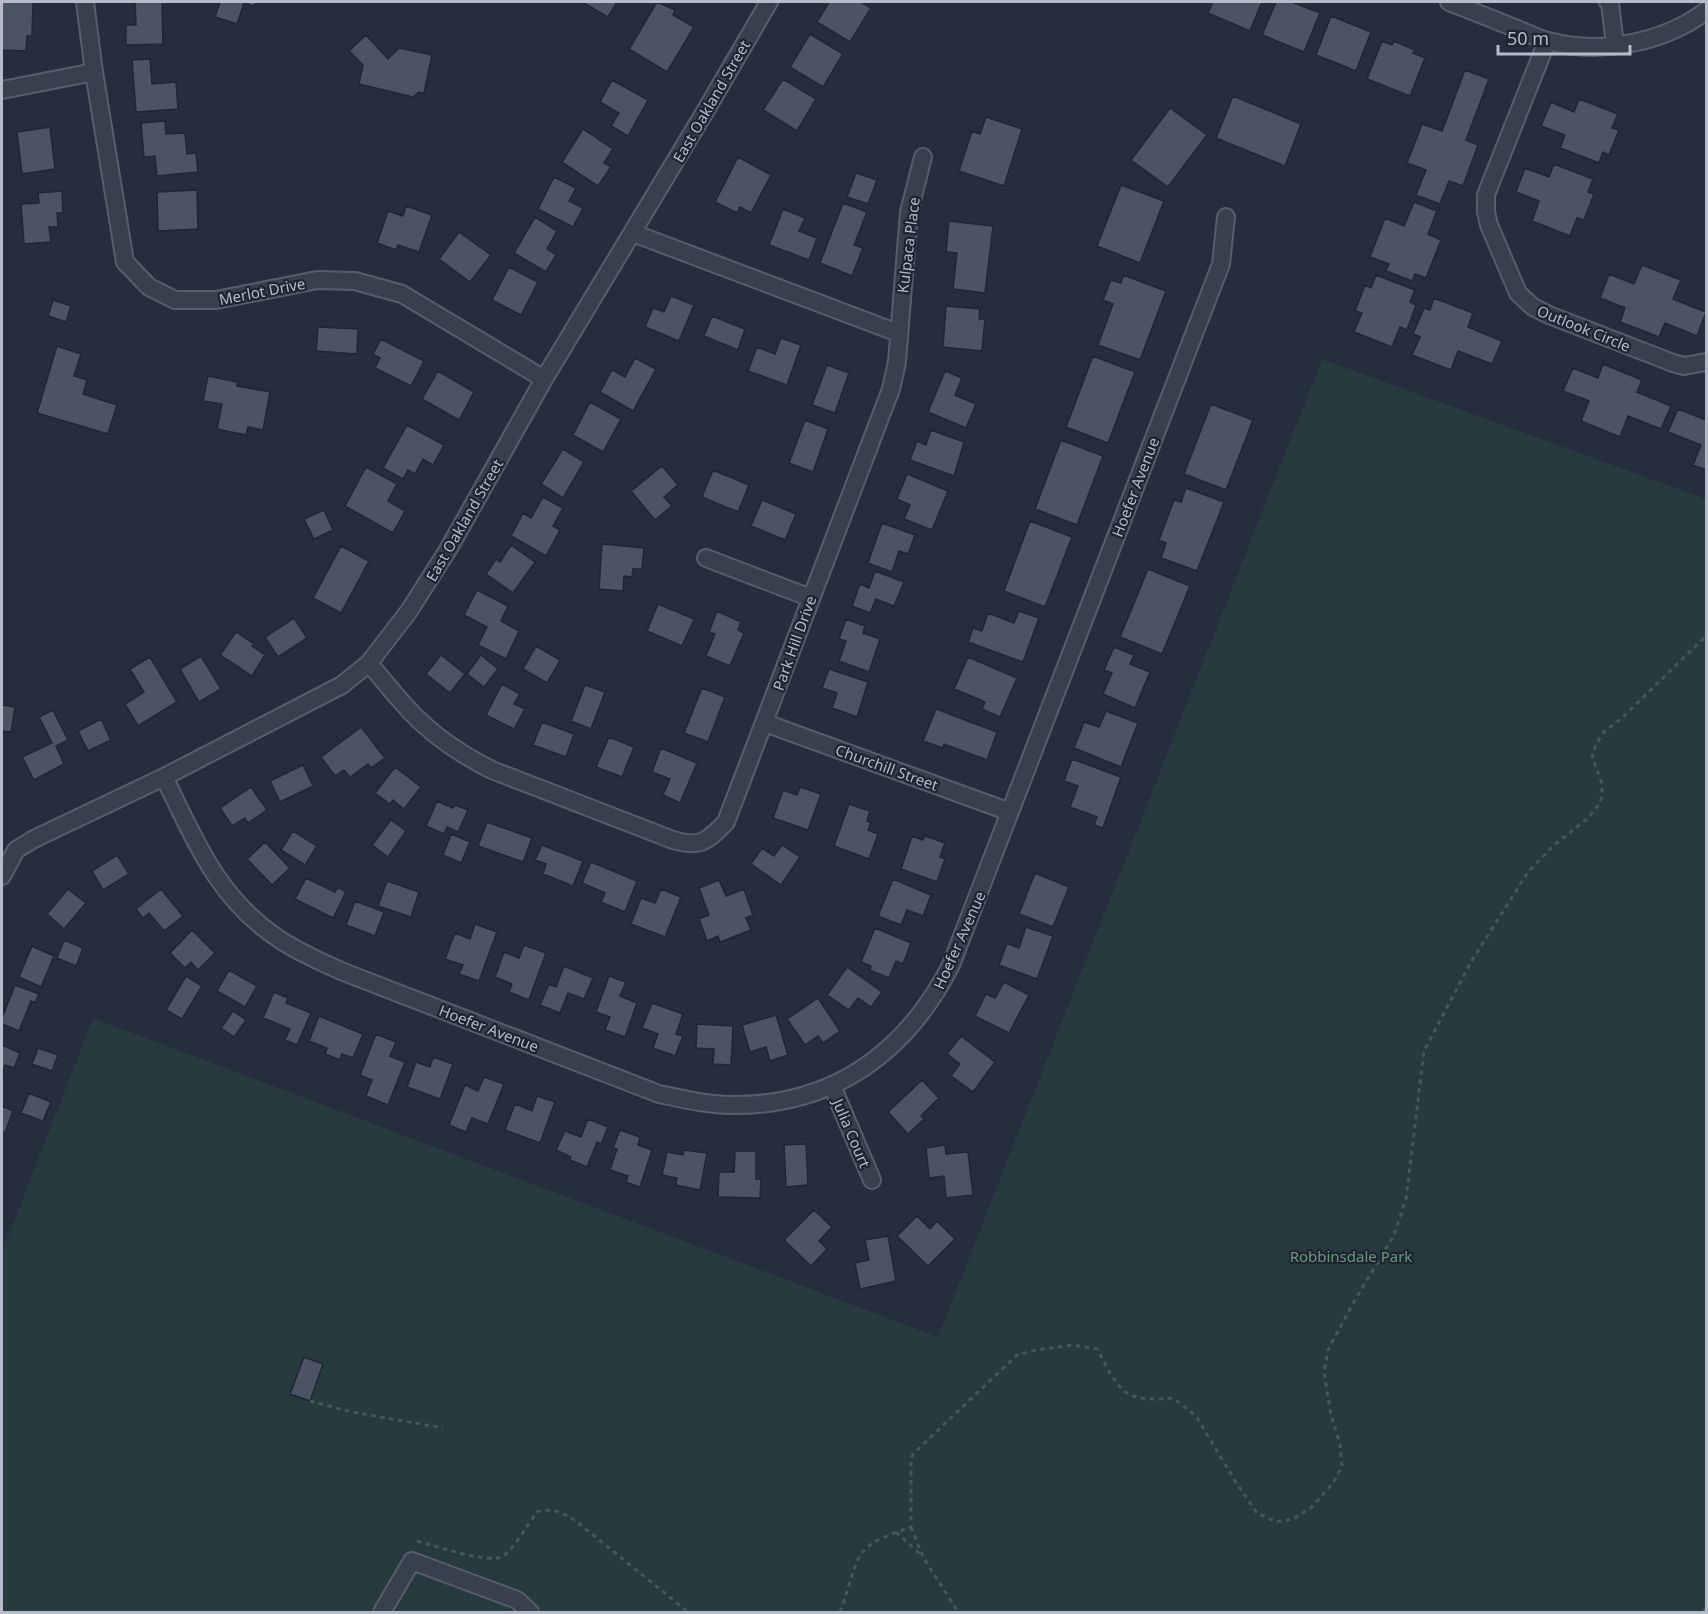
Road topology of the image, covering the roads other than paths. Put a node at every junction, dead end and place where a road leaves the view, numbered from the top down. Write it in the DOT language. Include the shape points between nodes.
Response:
graph roads {
  1 [pos="85,2"];
  2 [pos="1449,2"];
  3 [pos="1608,2"];
  4 [pos="763,4"];
  5 [pos="1707,11"];
  6 [pos="1547,41"];
  7 [pos="1615,45"];
  8 [pos="94,72"];
  9 [pos="2,90"];
  10 [pos="923,157"];
  11 [pos="1226,217"];
  12 [pos="633,233"];
  13 [pos="898,333"];
  14 [pos="1707,362"];
  15 [pos="543,380"];
  16 [pos="706,558"];
  17 [pos="811,598"];
  18 [pos="369,663"];
  19 [pos="765,723"];
  20 [pos="164,777"];
  21 [pos="1010,812"];
  22 [pos="2,841"];
  23 [pos="16,850"];
  24 [pos="2,876"];
  25 [pos="832,1086"];
  26 [pos="872,1180"];
  27 [pos="382,1612"];
  28 [pos="530,1612"];
  1 -- 8 [label="street, Merlot Drive"];
  2 -- 6 [label="street"];
  3 -- 7 [label="street"];
  4 -- 12 [label="street, East Oakland Street"];
  5 -- 7 [label="street" via="1670,32"];
  6 -- 7 [label="street"];
  6 -- 14 [label="street, Outlook Circle" via="1485,204 1489,225 1518,293 1549,315 1673,363 1684,366"];
  8 -- 9 [label="street"];
  8 -- 15 [label="street, Merlot Drive" via="125,262 149,287 175,300 216,300 317,280 355,281 402,294"];
  10 -- 13 [label="street, Kulpaca Place" via="909,212"];
  11 -- 21 [label="street, Hoefer Avenue" via="1221,264"];
  12 -- 13 [label="street"];
  12 -- 15 [label="street, East Oakland Street"];
  13 -- 17 [label="street, Park Hill Drive" via="891,389"];
  15 -- 18 [label="street, East Oakland Street" via="449,548 409,611"];
  16 -- 17 [label="street"];
  17 -- 19 [label="street, Park Hill Drive"];
  18 -- 19 [label="street, Park Hill Drive" via="410,711 467,757 492,771 689,844 707,840 726,822"];
  18 -- 20 [label="street, East Oakland Street" via="342,685"];
  19 -- 21 [label="street, Churchill Street"];
  20 -- 23 [label="street, East Oakland Street"];
  20 -- 25 [label="street, Hoefer Avenue" via="207,862 245,913 284,942 341,971 659,1094 732,1105 802,1095"];
  21 -- 25 [label="street, Hoefer Avenue" via="951,965 936,993 891,1047 865,1068"];
  22 -- 23 [label="street"];
  23 -- 24 [label="street"];
  25 -- 26 [label="street, Julia Court"];
  27 -- 28 [label="street" via="412,1561 517,1600"];
}
